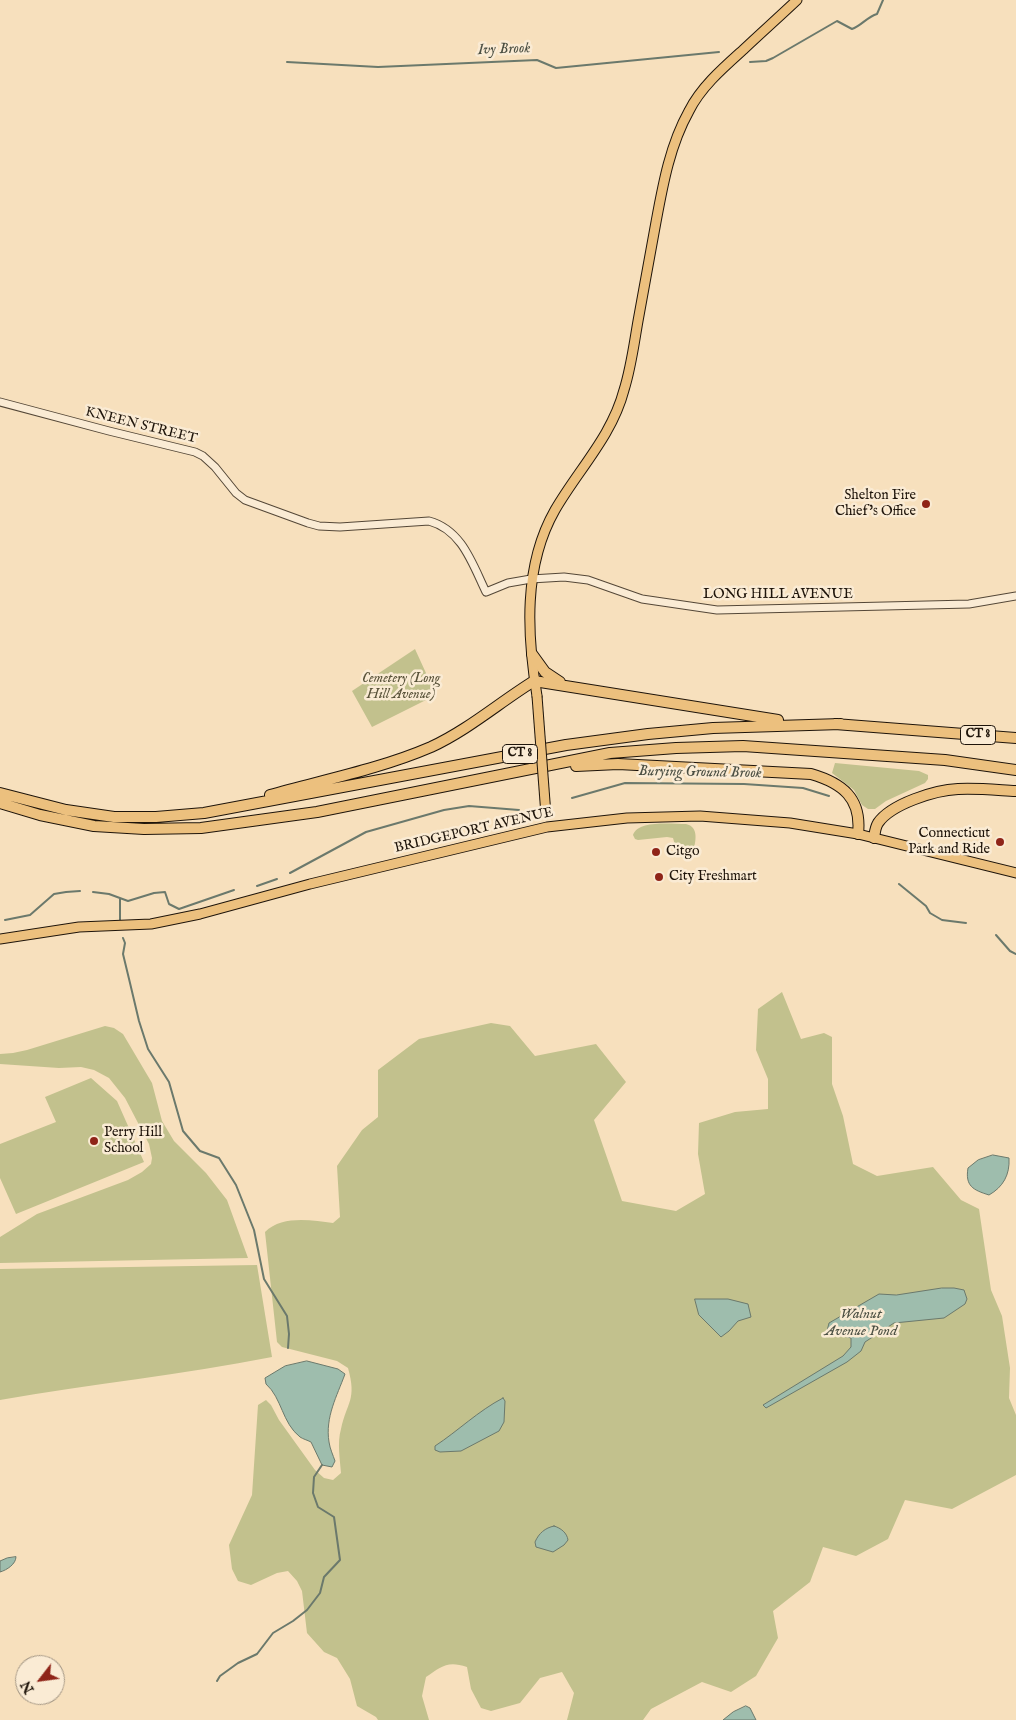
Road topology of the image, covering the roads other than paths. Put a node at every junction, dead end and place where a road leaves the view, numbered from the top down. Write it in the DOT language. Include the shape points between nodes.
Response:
graph roads {
  1 [pos="797,0"];
  2 [pos="0,402"];
  3 [pos="531,579"];
  4 [pos="486,592"];
  5 [pos="1016,596"];
  6 [pos="532,654"];
  7 [pos="534,681"];
  8 [pos="565,685"];
  9 [pos="840,724"];
  10 [pos="1016,738"];
  11 [pos="532,770"];
  12 [pos="1016,770"];
  13 [pos="1016,791"];
  14 [pos="0,793"];
  15 [pos="0,803"];
  16 [pos="204,813"];
  17 [pos="66,815"];
  18 [pos="547,827"];
  19 [pos="858,834"];
  20 [pos="874,838"];
  21 [pos="1016,873"];
  22 [pos="0,939"];
  1 -- 3 [label="main road" via="708,84 682,124 669,159 633,352 619,407 600,444 546,527"];
  2 -- 4 [label="street, KNEEN STREET" via="195,452 215,467 245,500 319,526 429,521 442,525 462,544"];
  3 -- 4 [label="street, LONG HILL AVENUE" via="508,583"];
  3 -- 5 [label="street, LONG HILL AVENUE" via="564,576 588,580 642,600 717,610 969,604"];
  3 -- 6 [label="main road"];
  6 -- 7 [label="main road"];
  6 -- 8 [label="highway" via="545,672"];
  7 -- 8 [label="highway"];
  7 -- 16 [label="highway" via="432,746 374,766"];
  7 -- 18 [label="main road, bridge"];
  8 -- 9 [label="highway" via="750,716"];
  9 -- 10 [label="highway, CT 8"];
  9 -- 16 [label="highway, CT 8" via="713,728 566,745"];
  11 -- 12 [label="highway, CT 8" via="610,753 743,746 945,760"];
  11 -- 17 [label="highway, CT 8" via="317,812 200,828 94,826"];
  11 -- 19 [label="highway" via="618,764 811,774 837,783 847,793 858,816"];
  13 -- 20 [label="highway" via="956,789 920,797 879,822"];
  14 -- 17 [label="highway, CT 8"];
  15 -- 17 [label="highway, CT 8" via="40,815"];
  16 -- 17 [label="highway, CT 8" via="156,817"];
  18 -- 19 [label="main road, BRIDGEPORT AVENUE" via="627,818 700,816 790,823"];
  18 -- 22 [label="main road, BRIDGEPORT AVENUE" via="168,921 133,926 80,927"];
  19 -- 20 [label="main road, BRIDGEPORT AVENUE"];
  20 -- 21 [label="main road, BRIDGEPORT AVENUE"];
}
